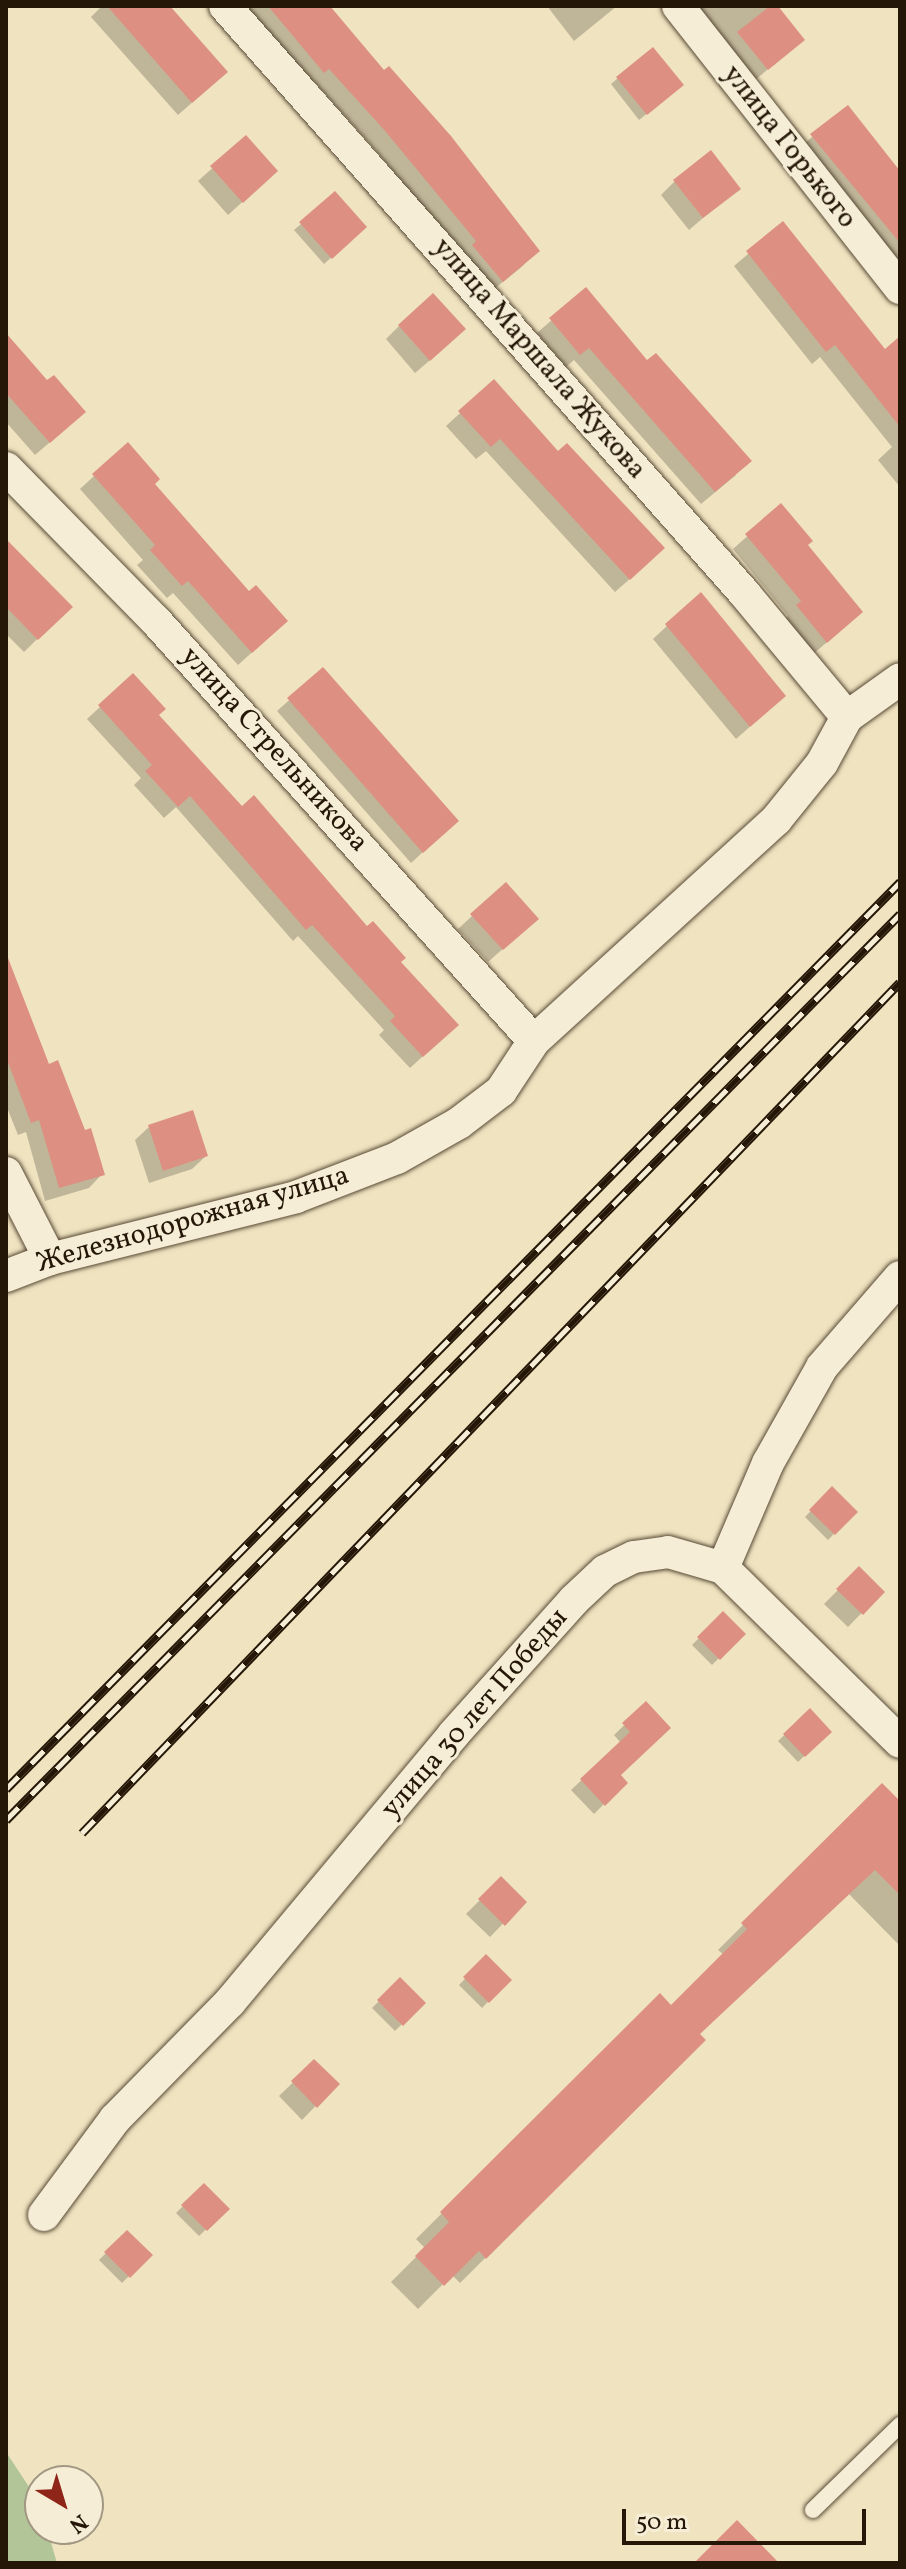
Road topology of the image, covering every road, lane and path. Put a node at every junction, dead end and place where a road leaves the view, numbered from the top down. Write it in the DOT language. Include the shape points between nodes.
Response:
graph roads {
  1 [pos="225,6"];
  2 [pos="678,6"];
  3 [pos="900,288"];
  4 [pos="6,468"];
  5 [pos="900,679"];
  6 [pos="847,717"];
  7 [pos="534,1041"];
  8 [pos="6,1173"];
  9 [pos="50,1259"];
  10 [pos="6,1276"];
  11 [pos="900,1277"];
  12 [pos="723,1568"];
  13 [pos="900,1742"];
  14 [pos="44,2215"];
  15 [pos="900,2425"];
  16 [pos="813,2510"];
  1 -- 6 [label="street, улица Маршала Жукова"];
  2 -- 3 [label="street, улица Горького"];
  4 -- 7 [label="street, улица Стрельникова" via="155,620"];
  5 -- 6 [label="street, Железнодорожная улица"];
  6 -- 7 [label="street, Железнодорожная улица" via="822,763 776,820"];
  7 -- 9 [label="street, Железнодорожная улица" via="501,1091 459,1123 397,1158 296,1197"];
  8 -- 9 [label="street"];
  9 -- 10 [label="street, Железнодорожная улица"];
  11 -- 12 [label="street" via="822,1367 768,1463"];
  12 -- 13 [label="street"];
  12 -- 14 [label="street, улица 30 лет Победы" via="668,1552 634,1557 605,1571 574,1600 453,1735 230,2002 115,2119"];
  15 -- 16 [label="lane"];
}
